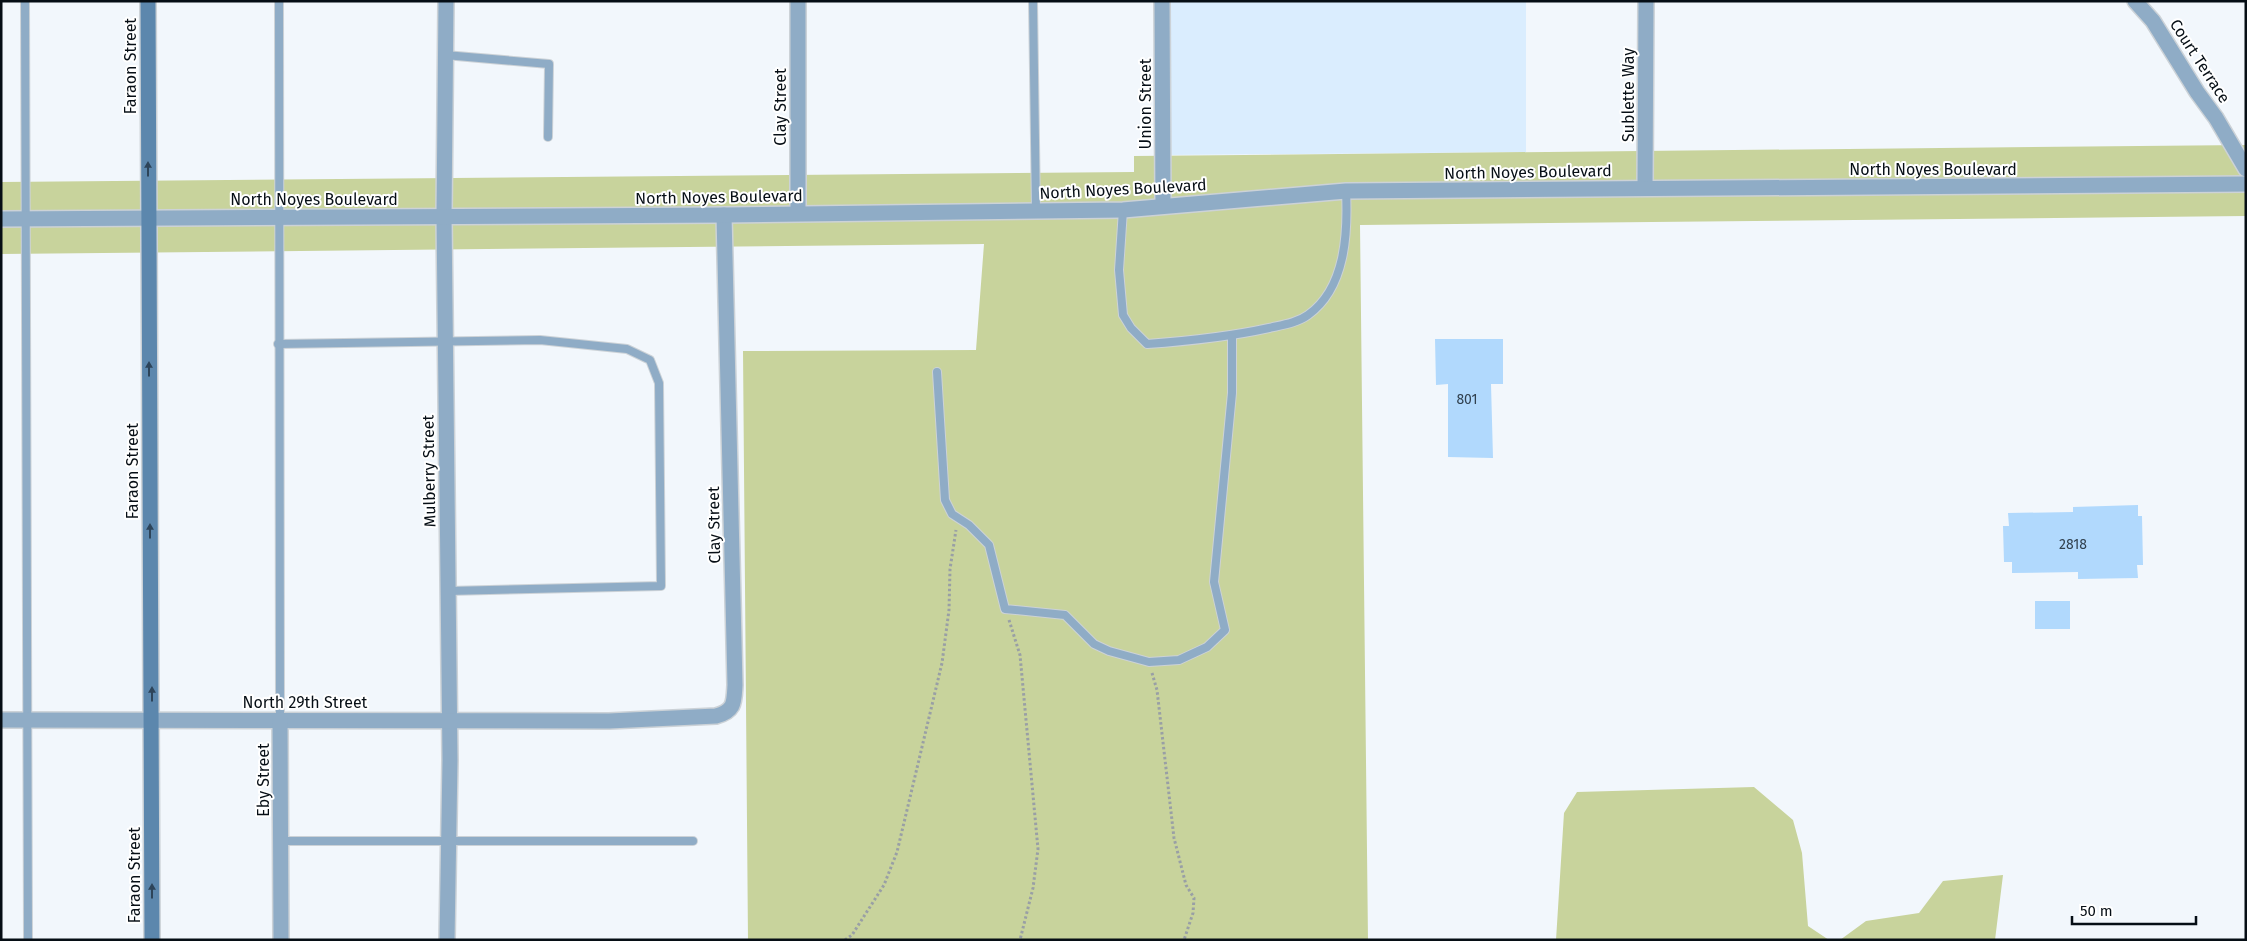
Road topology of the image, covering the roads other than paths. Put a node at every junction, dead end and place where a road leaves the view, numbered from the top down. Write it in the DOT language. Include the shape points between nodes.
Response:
graph roads {
  1 [pos="24,1"];
  2 [pos="148,1"];
  3 [pos="279,1"];
  4 [pos="446,1"];
  5 [pos="798,1"];
  6 [pos="1033,1"];
  7 [pos="1162,1"];
  8 [pos="1646,1"];
  9 [pos="2135,1"];
  10 [pos="445,55"];
  11 [pos="548,137"];
  12 [pos="2246,169"];
  13 [pos="2246,184"];
  14 [pos="1644,188"];
  15 [pos="1346,191"];
  16 [pos="1163,206"];
  17 [pos="1123,210"];
  18 [pos="1036,211"];
  19 [pos="798,213"];
  20 [pos="724,215"];
  21 [pos="444,216"];
  22 [pos="148,217"];
  23 [pos="279,217"];
  24 [pos="26,218"];
  25 [pos="1,219"];
  26 [pos="1232,337"];
  27 [pos="445,341"];
  28 [pos="278,344"];
  29 [pos="937,372"];
  30 [pos="448,590"];
  31 [pos="152,719"];
  32 [pos="1,720"];
  33 [pos="26,720"];
  34 [pos="280,720"];
  35 [pos="449,720"];
  36 [pos="609,721"];
  37 [pos="280,841"];
  38 [pos="693,841"];
  39 [pos="449,842"];
  40 [pos="28,940"];
  41 [pos="152,940"];
  42 [pos="281,940"];
  43 [pos="447,940"];
  1 -- 24 [label="lane"];
  22 -- 2 [label="main road, Faraon Street, one-way"];
  3 -- 23 [label="lane"];
  4 -- 10 [label="street, Mulberry Street"];
  5 -- 19 [label="street, Clay Street"];
  6 -- 18 [label="lane"];
  7 -- 16 [label="street, Union Street"];
  8 -- 14 [label="street, Sublette Way"];
  9 -- 12 [label="street, Court Terrace" via="2153,21"];
  10 -- 11 [label="lane" via="548,64"];
  10 -- 21 [label="street, Mulberry Street"];
  13 -- 14 [label="street, North Noyes Boulevard"];
  14 -- 15 [label="street, North Noyes Boulevard"];
  15 -- 16 [label="street, North Noyes Boulevard"];
  15 -- 26 [label="lane" via="1347,221 1340,268 1328,293 1309,314 1293,323"];
  16 -- 17 [label="street, North Noyes Boulevard"];
  17 -- 18 [label="street, North Noyes Boulevard"];
  17 -- 26 [label="lane" via="1119,270 1123,315 1131,328 1147,344"];
  18 -- 19 [label="street, North Noyes Boulevard"];
  19 -- 20 [label="street, North Noyes Boulevard"];
  20 -- 21 [label="street, North Noyes Boulevard"];
  20 -- 36 [label="street, Clay Street" via="733,706 716,716"];
  21 -- 23 [label="street, North Noyes Boulevard"];
  21 -- 27 [label="street, Mulberry Street"];
  22 -- 23 [label="street, North Noyes Boulevard"];
  22 -- 24 [label="street, North Noyes Boulevard"];
  31 -- 22 [label="main road, Faraon Street, one-way"];
  23 -- 28 [label="lane"];
  24 -- 25 [label="street, North Noyes Boulevard"];
  24 -- 33 [label="lane"];
  26 -- 29 [label="lane" via="1232,393 1214,582 1225,630 1207,647 1180,660 1149,662 1109,651 1094,644 1065,615 1005,609 989,544 952,514 945,500"];
  27 -- 28 [label="lane"];
  27 -- 30 [label="street, Mulberry Street"];
  27 -- 30 [label="lane" via="540,340 628,349 650,360 659,383 661,586"];
  28 -- 34 [label="lane"];
  30 -- 35 [label="street, Mulberry Street"];
  31 -- 33 [label="street, North 29th Street"];
  31 -- 34 [label="street, North 29th Street"];
  41 -- 31 [label="main road, Faraon Street, one-way"];
  32 -- 33 [label="street, North 29th Street"];
  33 -- 40 [label="lane"];
  34 -- 35 [label="street, North 29th Street"];
  34 -- 37 [label="street, Eby Street"];
  35 -- 36 [label="street, North 29th Street"];
  35 -- 39 [label="street, Mulberry Street"];
  37 -- 39 [label="lane"];
  37 -- 42 [label="street, Eby Street"];
  38 -- 39 [label="lane"];
  39 -- 43 [label="street, Mulberry Street"];
}
